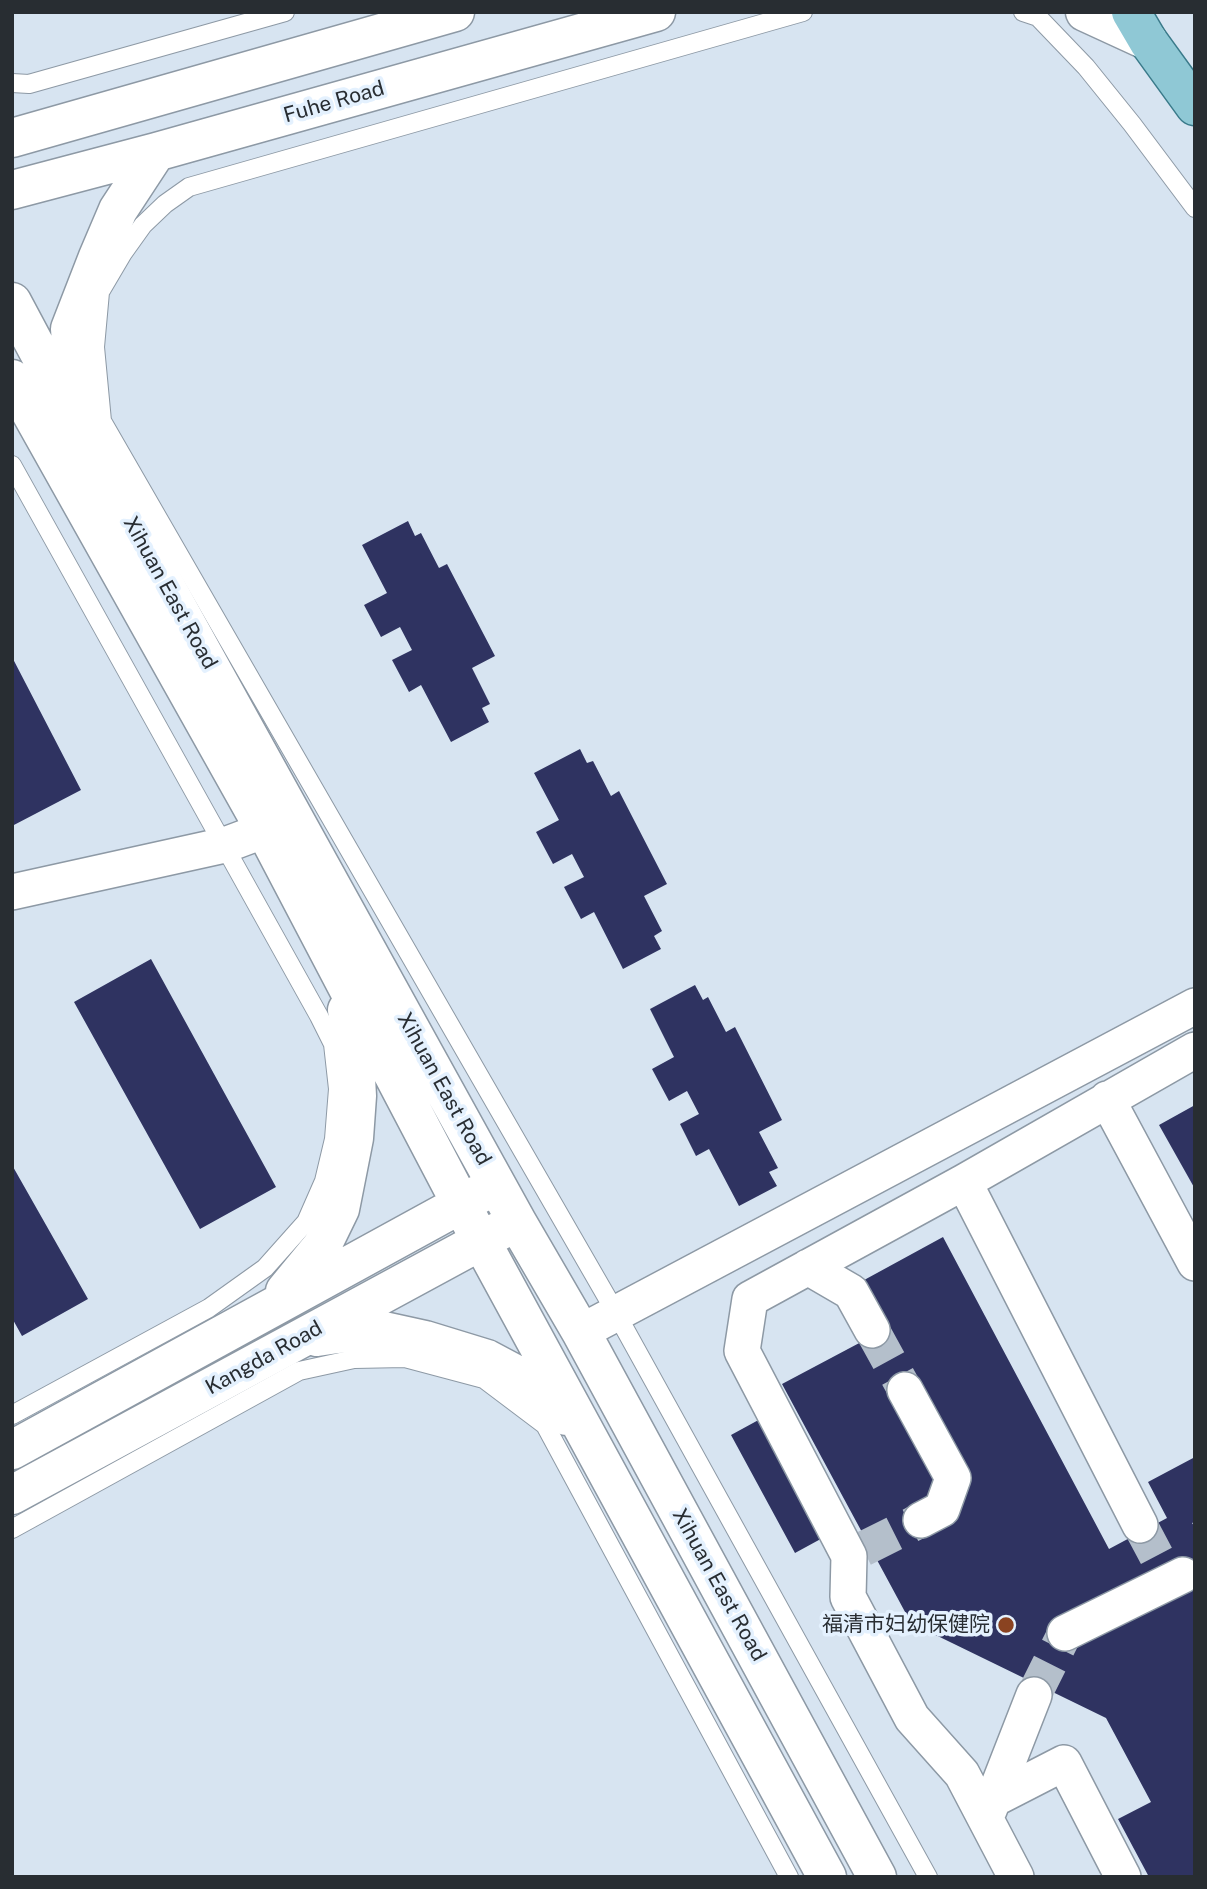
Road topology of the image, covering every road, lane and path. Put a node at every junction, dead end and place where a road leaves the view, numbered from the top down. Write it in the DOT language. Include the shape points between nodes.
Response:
graph roads {
  1 [pos="285,12"];
  2 [pos="454,12"];
  3 [pos="656,12"];
  4 [pos="803,12"];
  5 [pos="1023,12"];
  6 [pos="1085,12"];
  7 [pos="1139,26"];
  8 [pos="12,83"];
  9 [pos="1195,106"];
  10 [pos="12,138"];
  11 [pos="156,152"];
  12 [pos="12,190"];
  13 [pos="1195,208"];
  14 [pos="12,302"];
  15 [pos="12,379"];
  16 [pos="12,406"];
  17 [pos="48,444"];
  18 [pos="12,465"];
  19 [pos="108,482"];
  20 [pos="265,830"];
  21 [pos="225,845"];
  22 [pos="12,892"];
  23 [pos="337,967"];
  24 [pos="1195,1006"];
  25 [pos="1195,1050"];
  26 [pos="1107,1099"];
  27 [pos="964,1182"];
  28 [pos="497,1184"];
  29 [pos="461,1204"];
  30 [pos="517,1222"];
  31 [pos="481,1240"];
  32 [pos="1195,1263"];
  33 [pos="808,1267"];
  34 [pos="269,1309"];
  35 [pos="616,1313"];
  36 [pos="872,1330"];
  37 [pos="581,1332"];
  38 [pos="298,1340"];
  39 [pos="905,1390"];
  40 [pos="12,1415"];
  41 [pos="589,1440"];
  42 [pos="12,1450"];
  43 [pos="12,1495"];
  44 [pos="921,1520"];
  45 [pos="1140,1525"];
  46 [pos="12,1529"];
  47 [pos="1171,1571"];
  48 [pos="1065,1633"];
  49 [pos="1034,1695"];
  50 [pos="989,1810"];
  51 [pos="789,1877"];
  52 [pos="827,1877"];
  53 [pos="877,1877"];
  54 [pos="928,1877"];
  55 [pos="1016,1877"];
  56 [pos="1123,1877"];
  1 -- 8 [label="lane" via="29,84"];
  2 -- 10 [label="street"];
  3 -- 11 [label="street, Fuhe Road"];
  4 -- 35 [label="lane" via="189,187 143,225 100,292 95,347 102,421"];
  5 -- 13 [label="lane" via="1038,16 1086,67"];
  6 -- 7 [label="street"];
  7 -- 9 [label="main road"];
  11 -- 12 [label="street, Fuhe Road"];
  11 -- 19 [label="street" via="118,210 70,328 76,399"];
  14 -- 19 [label="street, Xihuan East Road"];
  15 -- 17 [label="street, Xihuan East Road"];
  16 -- 17 [label="street"];
  17 -- 20 [label="street, Xihuan East Road"];
  18 -- 21 [label="lane"];
  19 -- 28 [label="street, Xihuan East Road"];
  20 -- 21 [label="street"];
  20 -- 23 [label="street, Xihuan East Road"];
  21 -- 22 [label="street"];
  21 -- 40 [label="lane" via="333,1044 338,1089 334,1139 324,1181 306,1222 265,1268 209,1308"];
  23 -- 29 [label="street, Xihuan East Road"];
  23 -- 34 [label="street" via="354,1043 357,1097 352,1150 340,1209 322,1246"];
  24 -- 35 [label="street"];
  25 -- 26 [label="street"];
  26 -- 27 [label="street"];
  26 -- 32 [label="street"];
  27 -- 33 [label="street"];
  27 -- 45 [label="street"];
  28 -- 29 [label="street, Kangda Road"];
  28 -- 30 [label="street, Xihuan East Road"];
  29 -- 31 [label="street, Xihuan East Road"];
  29 -- 34 [label="street, Kangda Road"];
  30 -- 31 [label="street, Kangda Road"];
  30 -- 37 [label="street, Xihuan East Road"];
  31 -- 38 [label="street, Kangda Road"];
  31 -- 41 [label="street, Xihuan East Road"];
  33 -- 36 [label="street" via="851,1292"];
  33 -- 50 [label="street" via="750,1299 742,1351 843,1550 848,1597 912,1718"];
  34 -- 42 [label="street, Kangda Road"];
  35 -- 37 [label="street"];
  35 -- 54 [label="lane"];
  37 -- 53 [label="street, Xihuan East Road"];
  38 -- 41 [label="street" via="384,1331 487,1359 549,1399"];
  38 -- 43 [label="street, Kangda Road"];
  39 -- 44 [label="street" via="953,1478 942,1509"];
  41 -- 52 [label="street, Xihuan East Road"];
  46 -- 51 [label="lane" via="299,1371 354,1359 405,1357 484,1379 545,1425"];
  47 -- 48 [label="street"];
  49 -- 50 [label="street"];
  50 -- 55 [label="street"];
  50 -- 56 [label="street" via="1064,1763"];
}
